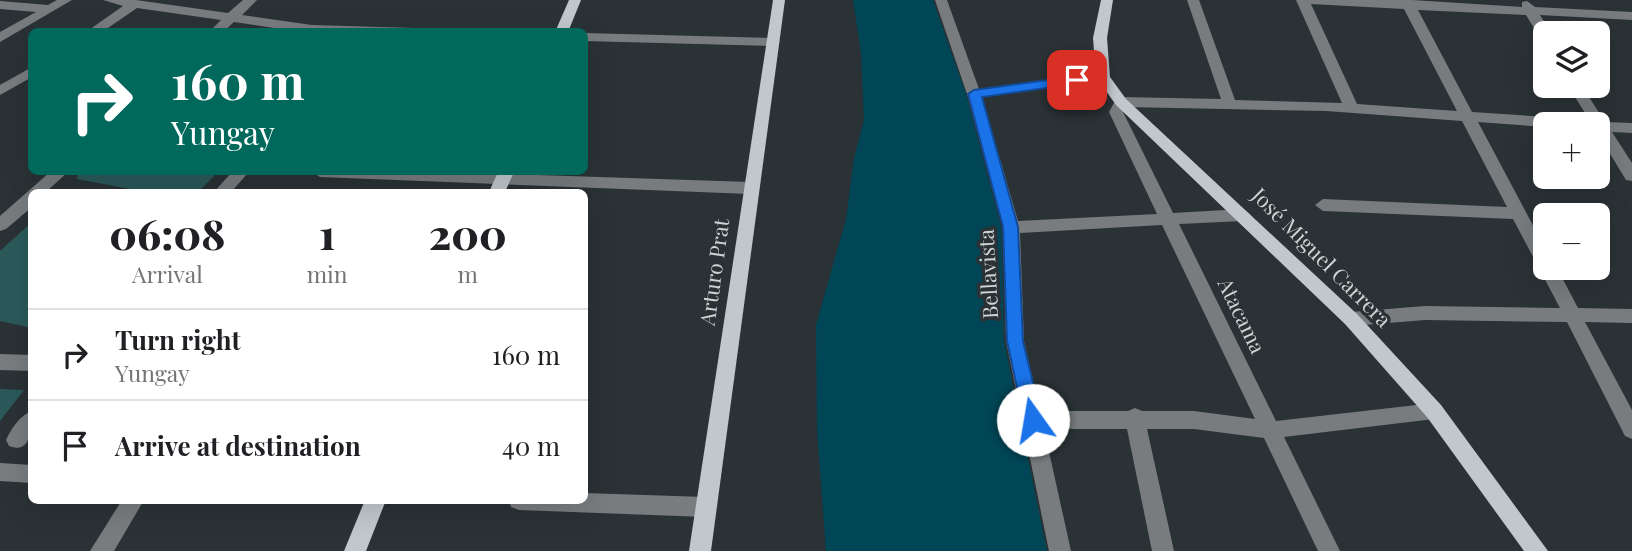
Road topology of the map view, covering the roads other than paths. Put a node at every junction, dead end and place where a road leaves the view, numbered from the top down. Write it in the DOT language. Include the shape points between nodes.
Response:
graph roads {
  1 [pos="66,0"];
  2 [pos="109,0"];
  3 [pos="251,0"];
  4 [pos="575,0"];
  5 [pos="779,0"];
  6 [pos="941,0"];
  7 [pos="1107,0"];
  8 [pos="1193,0"];
  9 [pos="1303,0"];
  10 [pos="1407,3"];
  11 [pos="0,5"];
  12 [pos="133,5"];
  13 [pos="1527,6"];
  14 [pos="47,9"];
  15 [pos="1632,16"];
  16 [pos="230,19"];
  17 [pos="1536,21"];
  18 [pos="98,28"];
  19 [pos="220,28"];
  20 [pos="296,28"];
  21 [pos="563,28"];
  22 [pos="588,37"];
  23 [pos="0,38"];
  24 [pos="773,42"];
  25 [pos="28,74"];
  26 [pos="1103,77"];
  27 [pos="0,91"];
  28 [pos="974,94"];
  29 [pos="1121,102"];
  30 [pos="1229,102"];
  31 [pos="1352,108"];
  32 [pos="1469,116"];
  33 [pos="1533,121"];
  34 [pos="1610,127"];
  35 [pos="1632,128"];
  36 [pos="1610,144"];
  37 [pos="56,175"];
  38 [pos="239,175"];
  39 [pos="381,175"];
  40 [pos="1632,177"];
  41 [pos="502,181"];
  42 [pos="750,188"];
  43 [pos="40,189"];
  44 [pos="225,189"];
  45 [pos="28,200"];
  46 [pos="1323,205"];
  47 [pos="1517,213"];
  48 [pos="1243,215"];
  49 [pos="1167,218"];
  50 [pos="0,225"];
  51 [pos="1011,227"];
  52 [pos="1533,242"];
  53 [pos="1554,280"];
  54 [pos="1574,314"];
  55 [pos="1632,316"];
  56 [pos="1352,319"];
  57 [pos="0,362"];
  58 [pos="28,363"];
  59 [pos="1434,411"];
  60 [pos="1135,417"];
  61 [pos="1033,420"];
  62 [pos="28,424"];
  63 [pos="1272,430"];
  64 [pos="1632,430"];
  65 [pos="16,440"];
  66 [pos="0,472"];
  67 [pos="28,474"];
  68 [pos="588,503"];
  69 [pos="131,504"];
  70 [pos="374,504"];
  71 [pos="705,507"];
  72 [pos="101,551"];
  73 [pos="355,551"];
  74 [pos="700,551"];
  75 [pos="1060,551"];
  76 [pos="1163,551"];
  77 [pos="1329,551"];
  78 [pos="1537,551"];
  1 -- 14 [label="street"];
  2 -- 12 [label="street"];
  3 -- 16 [label="street"];
  4 -- 21 [label="main road"];
  5 -- 24 [label="main road, Arturo Prat"];
  6 -- 28 [label="street, Bellavista"];
  7 -- 26 [label="main road" via="1100,38"];
  8 -- 30 [label="street"];
  9 -- 10 [label="street"];
  9 -- 31 [label="street"];
  10 -- 13 [label="street"];
  10 -- 32 [label="street"];
  11 -- 14 [label="street"];
  12 -- 16 [label="street"];
  12 -- 18 [label="street"];
  13 -- 15 [label="street"];
  13 -- 17 [label="street"];
  14 -- 23 [label="street"];
  16 -- 19 [label="street"];
  16 -- 20 [label="street"];
  22 -- 24 [label="street"];
  24 -- 42 [label="main road, Arturo Prat"];
  25 -- 27 [label="street"];
  26 -- 28 [label="street"];
  26 -- 29 [label="main road, José Miguel Carrera"];
  28 -- 51 [label="street, Bellavista"];
  29 -- 30 [label="street"];
  29 -- 48 [label="main road, José Miguel Carrera"];
  29 -- 49 [label="street, Atacama" via="1116,112"];
  30 -- 31 [label="street"];
  31 -- 32 [label="street"];
  32 -- 33 [label="street"];
  32 -- 47 [label="street"];
  34 -- 35 [label="street"];
  36 -- 40 [label="street"];
  37 -- 43 [label="street"];
  38 -- 44 [label="street"];
  39 -- 41 [label="street"];
  41 -- 42 [label="street"];
  42 -- 71 [label="main road, Arturo Prat"];
  45 -- 50 [label="street"];
  46 -- 47 [label="street"];
  47 -- 52 [label="street"];
  48 -- 49 [label="street"];
  48 -- 56 [label="main road, José Miguel Carrera"];
  49 -- 51 [label="street"];
  49 -- 63 [label="street, Atacama"];
  51 -- 61 [label="street, Bellavista" via="1015,341"];
  53 -- 54 [label="street"];
  54 -- 55 [label="street"];
  54 -- 56 [label="street" via="1425,313"];
  54 -- 64 [label="street"];
  56 -- 59 [label="main road, José Miguel Carrera"];
  57 -- 58 [label="street"];
  59 -- 63 [label="street"];
  59 -- 78 [label="main road, José Miguel Carrera"];
  60 -- 61 [label="street"];
  60 -- 63 [label="street"];
  60 -- 76 [label="street"];
  61 -- 75 [label="street, Bellavista"];
  62 -- 65 [label="street"];
  63 -- 77 [label="street, Atacama"];
  66 -- 67 [label="street"];
  68 -- 71 [label="street"];
  69 -- 72 [label="street"];
  70 -- 73 [label="main road"];
  71 -- 74 [label="main road, Arturo Prat"];
}
